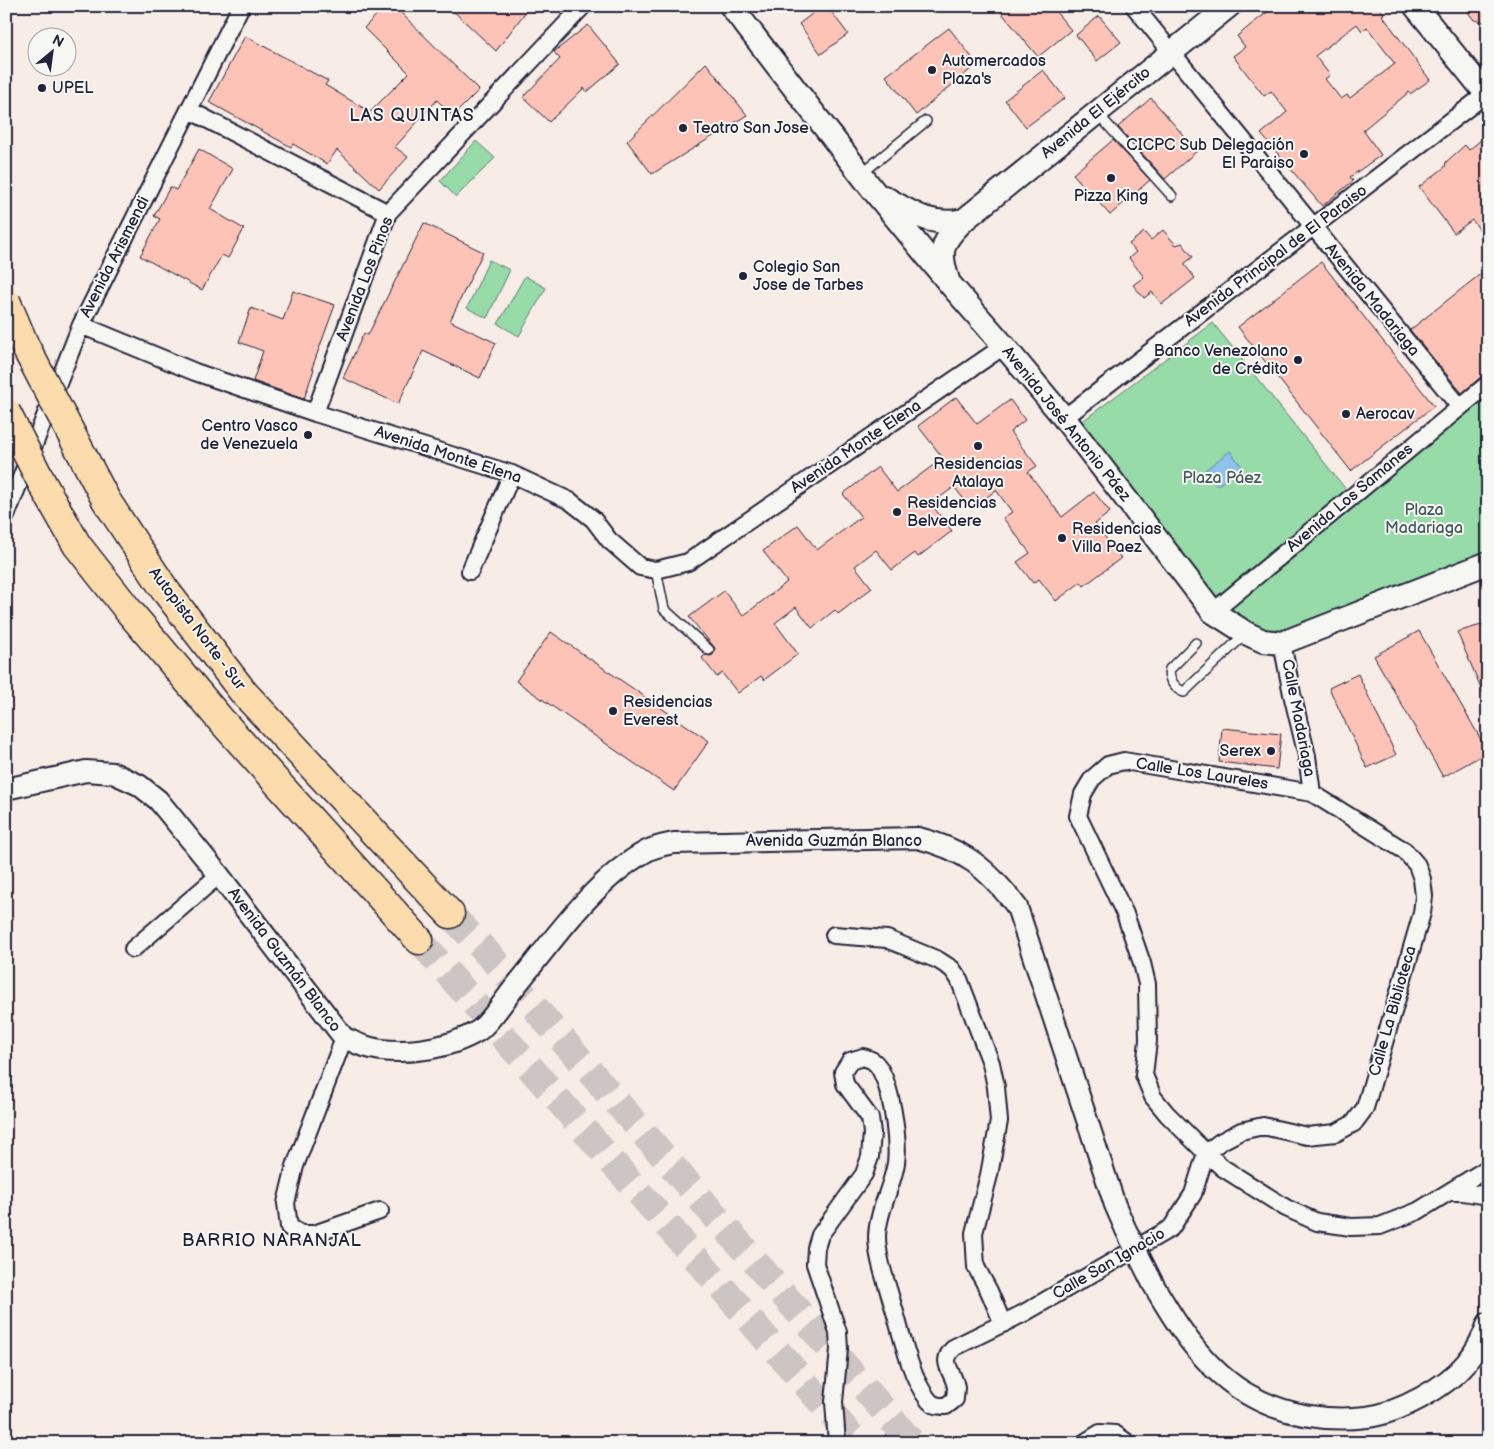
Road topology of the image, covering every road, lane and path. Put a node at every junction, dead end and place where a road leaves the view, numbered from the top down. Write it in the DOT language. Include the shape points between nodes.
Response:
graph roads {
  1 [pos="241,6"];
  2 [pos="583,6"];
  3 [pos="730,6"];
  4 [pos="1134,6"];
  5 [pos="1229,6"];
  6 [pos="1415,6"];
  7 [pos="1171,52"];
  8 [pos="1487,94"];
  9 [pos="189,110"];
  10 [pos="1097,112"];
  11 [pos="926,121"];
  12 [pos="867,182"];
  13 [pos="1172,196"];
  14 [pos="388,213"];
  15 [pos="964,220"];
  16 [pos="1313,227"];
  17 [pos="949,283"];
  18 [pos="6,301"];
  19 [pos="81,325"];
  20 [pos="1004,346"];
  21 [pos="1488,384"];
  22 [pos="1460,407"];
  23 [pos="6,412"];
  24 [pos="315,413"];
  25 [pos="1064,418"];
  26 [pos="512,474"];
  27 [pos="6,516"];
  28 [pos="1488,563"];
  29 [pos="656,570"];
  30 [pos="470,571"];
  31 [pos="1213,612"];
  32 [pos="1246,633"];
  33 [pos="1196,643"];
  34 [pos="1282,643"];
  35 [pos="710,650"];
  36 [pos="6,788"];
  37 [pos="1312,793"];
  38 [pos="218,875"];
  39 [pos="450,914"];
  40 [pos="834,935"];
  41 [pos="420,940"];
  42 [pos="133,949"];
  43 [pos="344,1038"];
  44 [pos="1206,1153"];
  45 [pos="1488,1168"];
  46 [pos="1451,1192"];
  47 [pos="1488,1196"];
  48 [pos="380,1211"];
  49 [pos="1003,1324"];
  50 [pos="1488,1324"];
  51 [pos="837,1443"];
  52 [pos="1084,1443"];
  53 [pos="1128,1443"];
  1 -- 9 [label="street, Avenida Arismendi"];
  2 -- 14 [label="street, Avenida Los Pinos"];
  3 -- 12 [label="main road, Avenida José Antonio Páez"];
  4 -- 7 [label="street, Avenida Madariaga"];
  5 -- 7 [label="main road, Avenida El Ejército"];
  6 -- 8 [label="main road"];
  7 -- 10 [label="main road, Avenida El Ejército"];
  7 -- 16 [label="street, Avenida Madariaga"];
  8 -- 16 [label="street, Avenida Principal de El Paraiso"];
  9 -- 14 [label="street"];
  9 -- 19 [label="street, Avenida Arismendi"];
  10 -- 13 [label="lane"];
  10 -- 15 [label="main road, Avenida El Ejército"];
  11 -- 12 [label="lane"];
  12 -- 15 [label="main road" via="900,206 926,219 938,223"];
  12 -- 17 [label="main road, Avenida José Antonio Páez"];
  14 -- 24 [label="street, Avenida Los Pinos"];
  15 -- 17 [label="main road, Avenida El Ejército" via="944,243 942,254"];
  16 -- 22 [label="street, Avenida Madariaga"];
  16 -- 25 [label="street, Avenida Principal de El Paraiso"];
  17 -- 20 [label="main road, Avenida José Antonio Páez"];
  18 -- 39 [label="highway, Autopista Norte - Sur, bridge" via="25,346 106,500 165,590 244,693"];
  19 -- 24 [label="street, Avenida Monte Elena" via="195,372"];
  19 -- 27 [label="street, Avenida Arismendi"];
  20 -- 25 [label="main road, Avenida José Antonio Páez"];
  20 -- 29 [label="street, Avenida Monte Elena" via="688,562"];
  21 -- 22 [label="street, Avenida Los Samanes"];
  22 -- 31 [label="street, Avenida Los Samanes"];
  23 -- 41 [label="highway, bridge" via="77,545 219,718"];
  24 -- 26 [label="street, Avenida Monte Elena"];
  25 -- 31 [label="main road, Avenida José Antonio Páez"];
  26 -- 29 [label="street, Avenida Monte Elena" via="570,501 593,519 609,540 640,567"];
  26 -- 30 [label="street"];
  28 -- 34 [label="main road"];
  29 -- 35 [label="lane" via="664,609"];
  31 -- 32 [label="main road, Avenida José Antonio Páez"];
  32 -- 33 [label="lane" via="1184,692 1178,689 1168,673"];
  32 -- 34 [label="main road, Avenida José Antonio Páez" via="1263,641"];
  34 -- 37 [label="street, Calle Madariaga"];
  36 -- 38 [label="street, Avenida Guzmán Blanco" via="86,771 113,773 139,785 158,800"];
  37 -- 44 [label="street, Calle La Biblioteca" via="1405,851 1417,865 1422,879 1422,913 1376,1071 1365,1108 1354,1123 1336,1134 1307,1136 1264,1126 1241,1131"];
  37 -- 44 [label="street, Calle Los Laureles" via="1124,761 1108,765 1092,779 1082,794 1078,816 1125,914 1147,984 1148,1041 1144,1075 1153,1097"];
  38 -- 42 [label="street"];
  38 -- 43 [label="street, Avenida Guzmán Blanco"];
  40 -- 49 [label="street" via="887,939 938,960 959,978 991,1063 996,1087 999,1121 974,1233 976,1267"];
  43 -- 48 [label="street" via="295,1166 286,1203 289,1227 300,1234 314,1234"];
  43 -- 50 [label="street, Avenida Guzmán Blanco, bridge" via="389,1051 456,1042 480,1030 603,883 647,851 674,843 918,838 940,843 965,855 985,870 1017,907 1115,1206 1172,1316 1193,1346 1220,1373 1248,1394 1295,1413 1317,1418 1368,1417 1388,1412 1443,1384 1466,1363"];
  44 -- 46 [label="street, Calle Los Laureles" via="1223,1168 1286,1208 1317,1222 1334,1225 1380,1226"];
  44 -- 49 [label="street, Calle San Ignacio" via="1193,1194 1171,1228"];
  45 -- 46 [label="street, Calle Los Laureles"];
  46 -- 47 [label="street"];
  49 -- 51 [label="street, Calle San Ignacio" via="955,1347 948,1354 946,1362 956,1387 955,1399 946,1406 935,1406 927,1399 910,1362 879,1256 879,1220 896,1162 890,1095 883,1074 874,1061 863,1057 850,1061 843,1072 845,1084 870,1118 870,1157 864,1174 820,1235 816,1248 816,1264 838,1332 834,1402"];
  52 -- 53 [label="street" via="1100,1433 1115,1434"];
}
